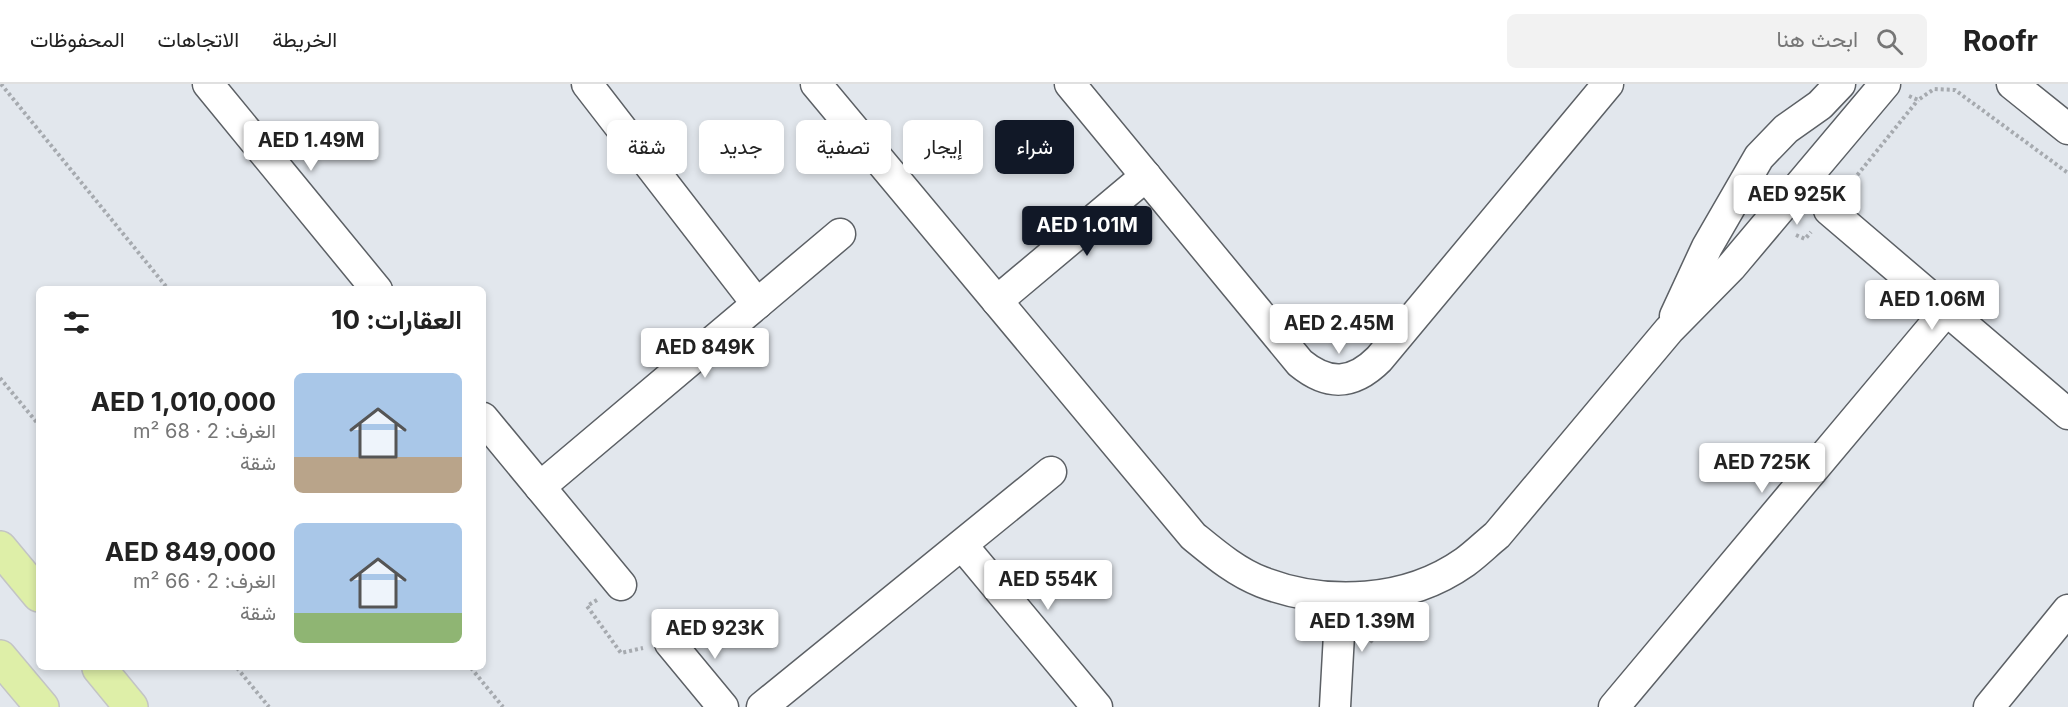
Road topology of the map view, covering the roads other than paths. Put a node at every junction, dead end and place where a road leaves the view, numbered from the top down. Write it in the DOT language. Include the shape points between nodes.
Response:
graph roads {
  1 [pos="208,84"];
  2 [pos="587,84"];
  3 [pos="816,84"];
  4 [pos="1070,84"];
  5 [pos="1608,84"];
  6 [pos="1840,84"];
  7 [pos="2012,84"];
  8 [pos="1897,90"];
  9 [pos="2068,129"];
  10 [pos="1759,157"];
  11 [pos="1146,176"];
  12 [pos="1798,187"];
  13 [pos="1828,210"];
  14 [pos="840,234"];
  15 [pos="374,286"];
  16 [pos="997,301"];
  17 [pos="757,304"];
  18 [pos="1946,311"];
  19 [pos="1669,330"];
  20 [pos="2068,414"];
  21 [pos="486,422"];
  22 [pos="1051,472"];
  23 [pos="540,487"];
  24 [pos="962,545"];
  25 [pos="0,548"];
  26 [pos="621,585"];
  27 [pos="36,591"];
  28 [pos="1341,598"];
  29 [pos="2068,610"];
  30 [pos="670,643"];
  31 [pos="0,657"];
  32 [pos="101,670"];
  33 [pos="42,707"];
  34 [pos="131,707"];
  35 [pos="723,707"];
  36 [pos="762,707"];
  37 [pos="1097,707"];
  38 [pos="1335,707"];
  39 [pos="1614,707"];
  40 [pos="1989,707"];
  1 -- 15 [label="street"];
  2 -- 17 [label="street"];
  3 -- 16 [label="street"];
  4 -- 11 [label="street"];
  5 -- 11 [label="street" via="1379,359 1355,377 1341,380 1326,378 1300,363"];
  6 -- 10 [label="street"];
  7 -- 9 [label="street"];
  8 -- 12 [label="street"];
  10 -- 12 [label="street"];
  10 -- 19 [label="street" via="1707,247"];
  11 -- 16 [label="street"];
  12 -- 19 [label="street" via="1731,267"];
  13 -- 18 [label="street"];
  14 -- 17 [label="street"];
  16 -- 28 [label="street" via="1193,536 1225,562 1261,581 1300,593"];
  17 -- 23 [label="street"];
  18 -- 20 [label="street"];
  18 -- 39 [label="street"];
  19 -- 28 [label="street" via="1497,535 1472,556 1425,583 1384,594"];
  21 -- 23 [label="street"];
  22 -- 24 [label="street"];
  23 -- 26 [label="street"];
  24 -- 36 [label="street"];
  24 -- 37 [label="street"];
  25 -- 27 [label="main road"];
  28 -- 38 [label="street"];
  29 -- 40 [label="street"];
  30 -- 35 [label="street"];
  31 -- 33 [label="main road"];
  32 -- 34 [label="main road"];
}
